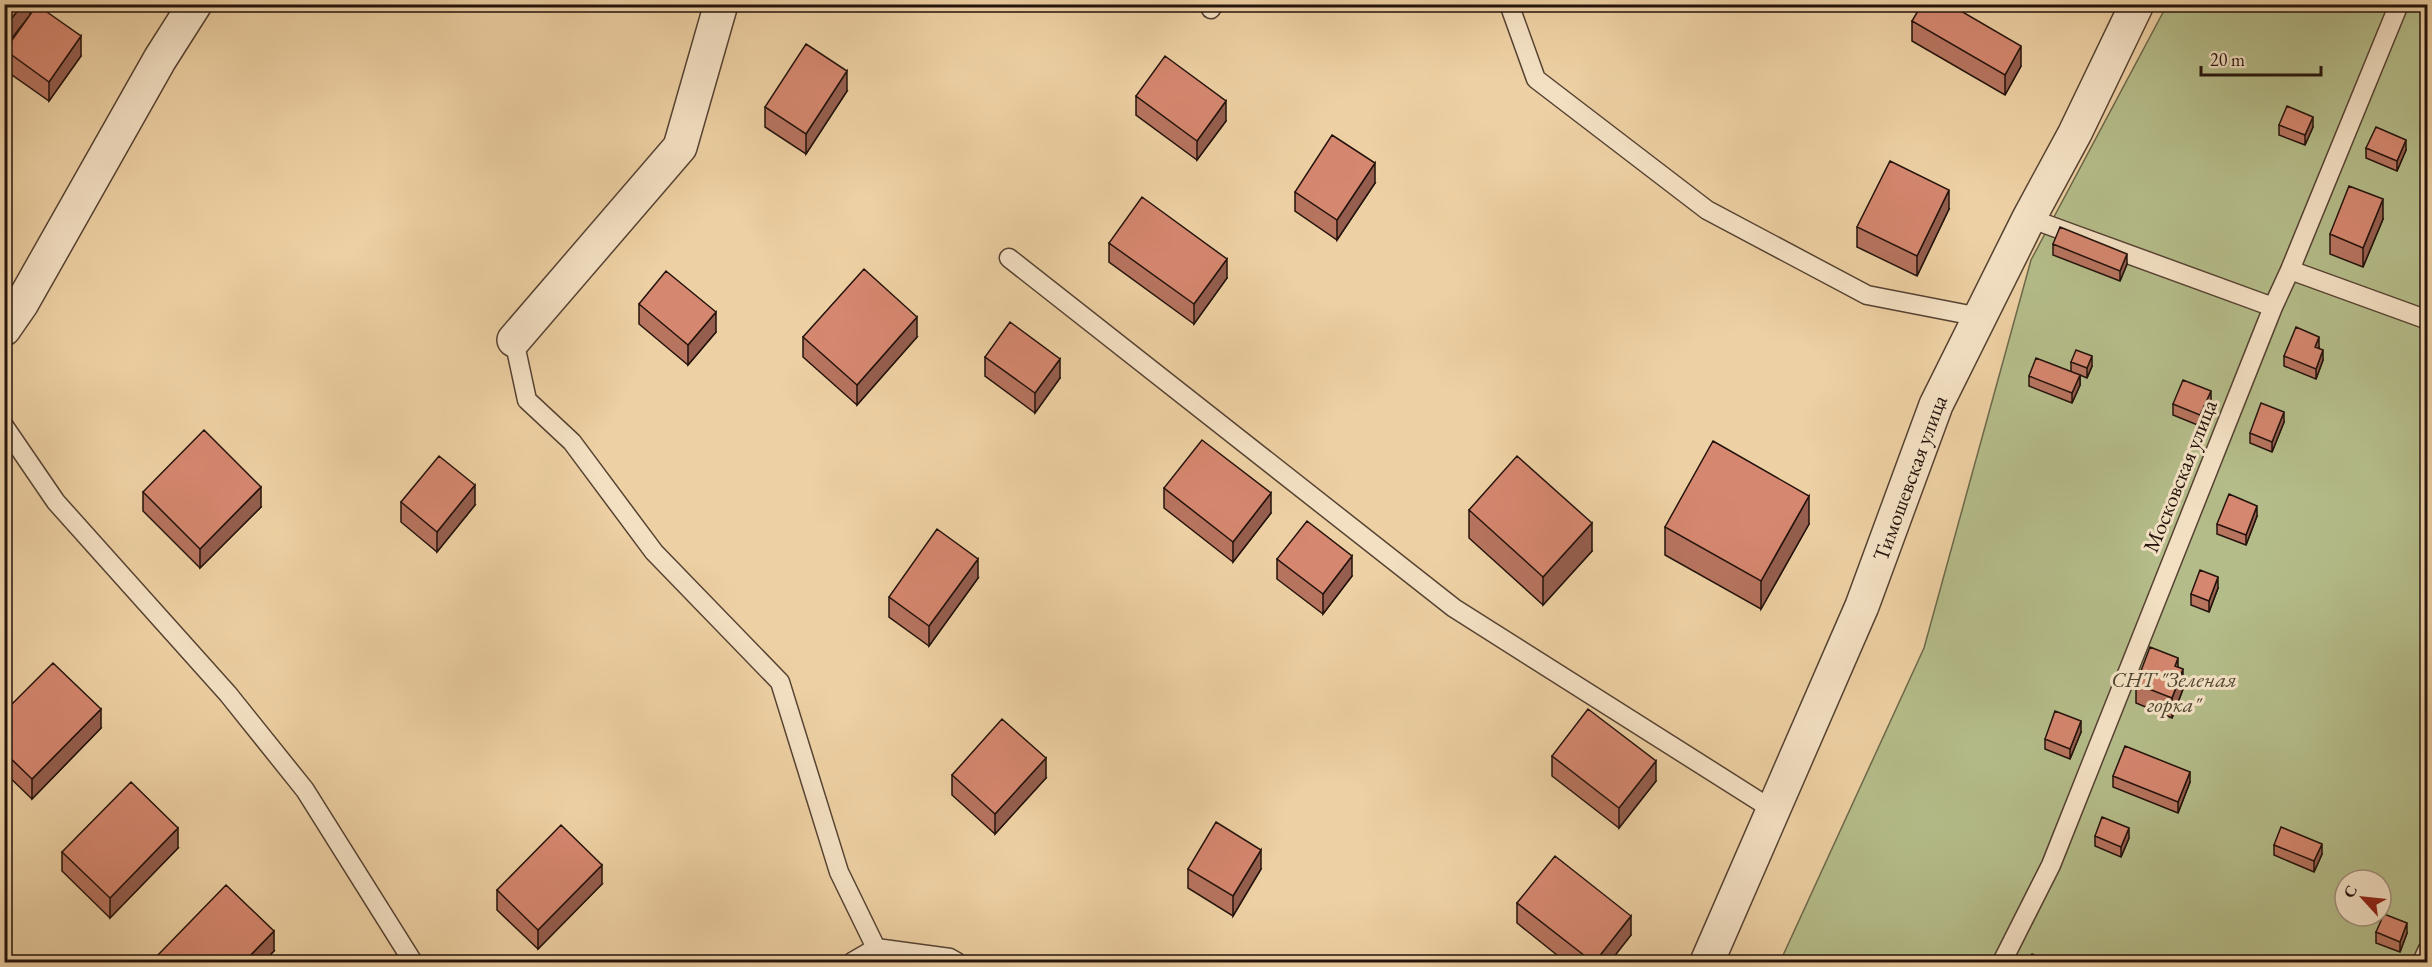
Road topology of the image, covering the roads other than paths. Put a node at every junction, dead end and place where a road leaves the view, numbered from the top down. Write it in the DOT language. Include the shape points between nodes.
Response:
graph roads {
  1 [pos="195,4"];
  2 [pos="721,4"];
  3 [pos="1509,4"];
  4 [pos="2137,4"];
  5 [pos="2399,4"];
  6 [pos="2029,218"];
  7 [pos="1009,258"];
  8 [pos="2290,270"];
  9 [pos="2273,307"];
  10 [pos="1980,317"];
  11 [pos="2427,320"];
  12 [pos="4,329"];
  13 [pos="514,340"];
  14 [pos="4,426"];
  15 [pos="1773,810"];
  16 [pos="876,948"];
  17 [pos="2427,949"];
  18 [pos="413,963"];
  19 [pos="852,963"];
  20 [pos="957,963"];
  21 [pos="1707,963"];
  22 [pos="2001,963"];
  23 [pos="2422,963"];
  1 -- 12 [label="street"];
  2 -- 13 [label="street" via="680,147"];
  3 -- 10 [label="lane" via="1536,79 1707,210 1866,295"];
  4 -- 6 [label="street, Тимошевская улица"];
  5 -- 8 [label="lane, Московская улица"];
  6 -- 9 [label="lane"];
  6 -- 10 [label="street, Тимошевская улица"];
  7 -- 15 [label="lane" via="1454,608"];
  8 -- 9 [label="lane, Московская улица"];
  8 -- 11 [label="lane"];
  9 -- 22 [label="lane, Московская улица" via="2051,865"];
  10 -- 15 [label="street, Тимошевская улица" via="1936,405 1862,606"];
  13 -- 16 [label="lane" via="527,399 572,442 654,552 780,682 839,872"];
  14 -- 18 [label="lane" via="56,502 228,694 305,790"];
  15 -- 21 [label="street, Тимошевская улица"];
  16 -- 19 [label="lane"];
  16 -- 20 [label="lane" via="950,958"];
  17 -- 23 [label="lane"];
}
